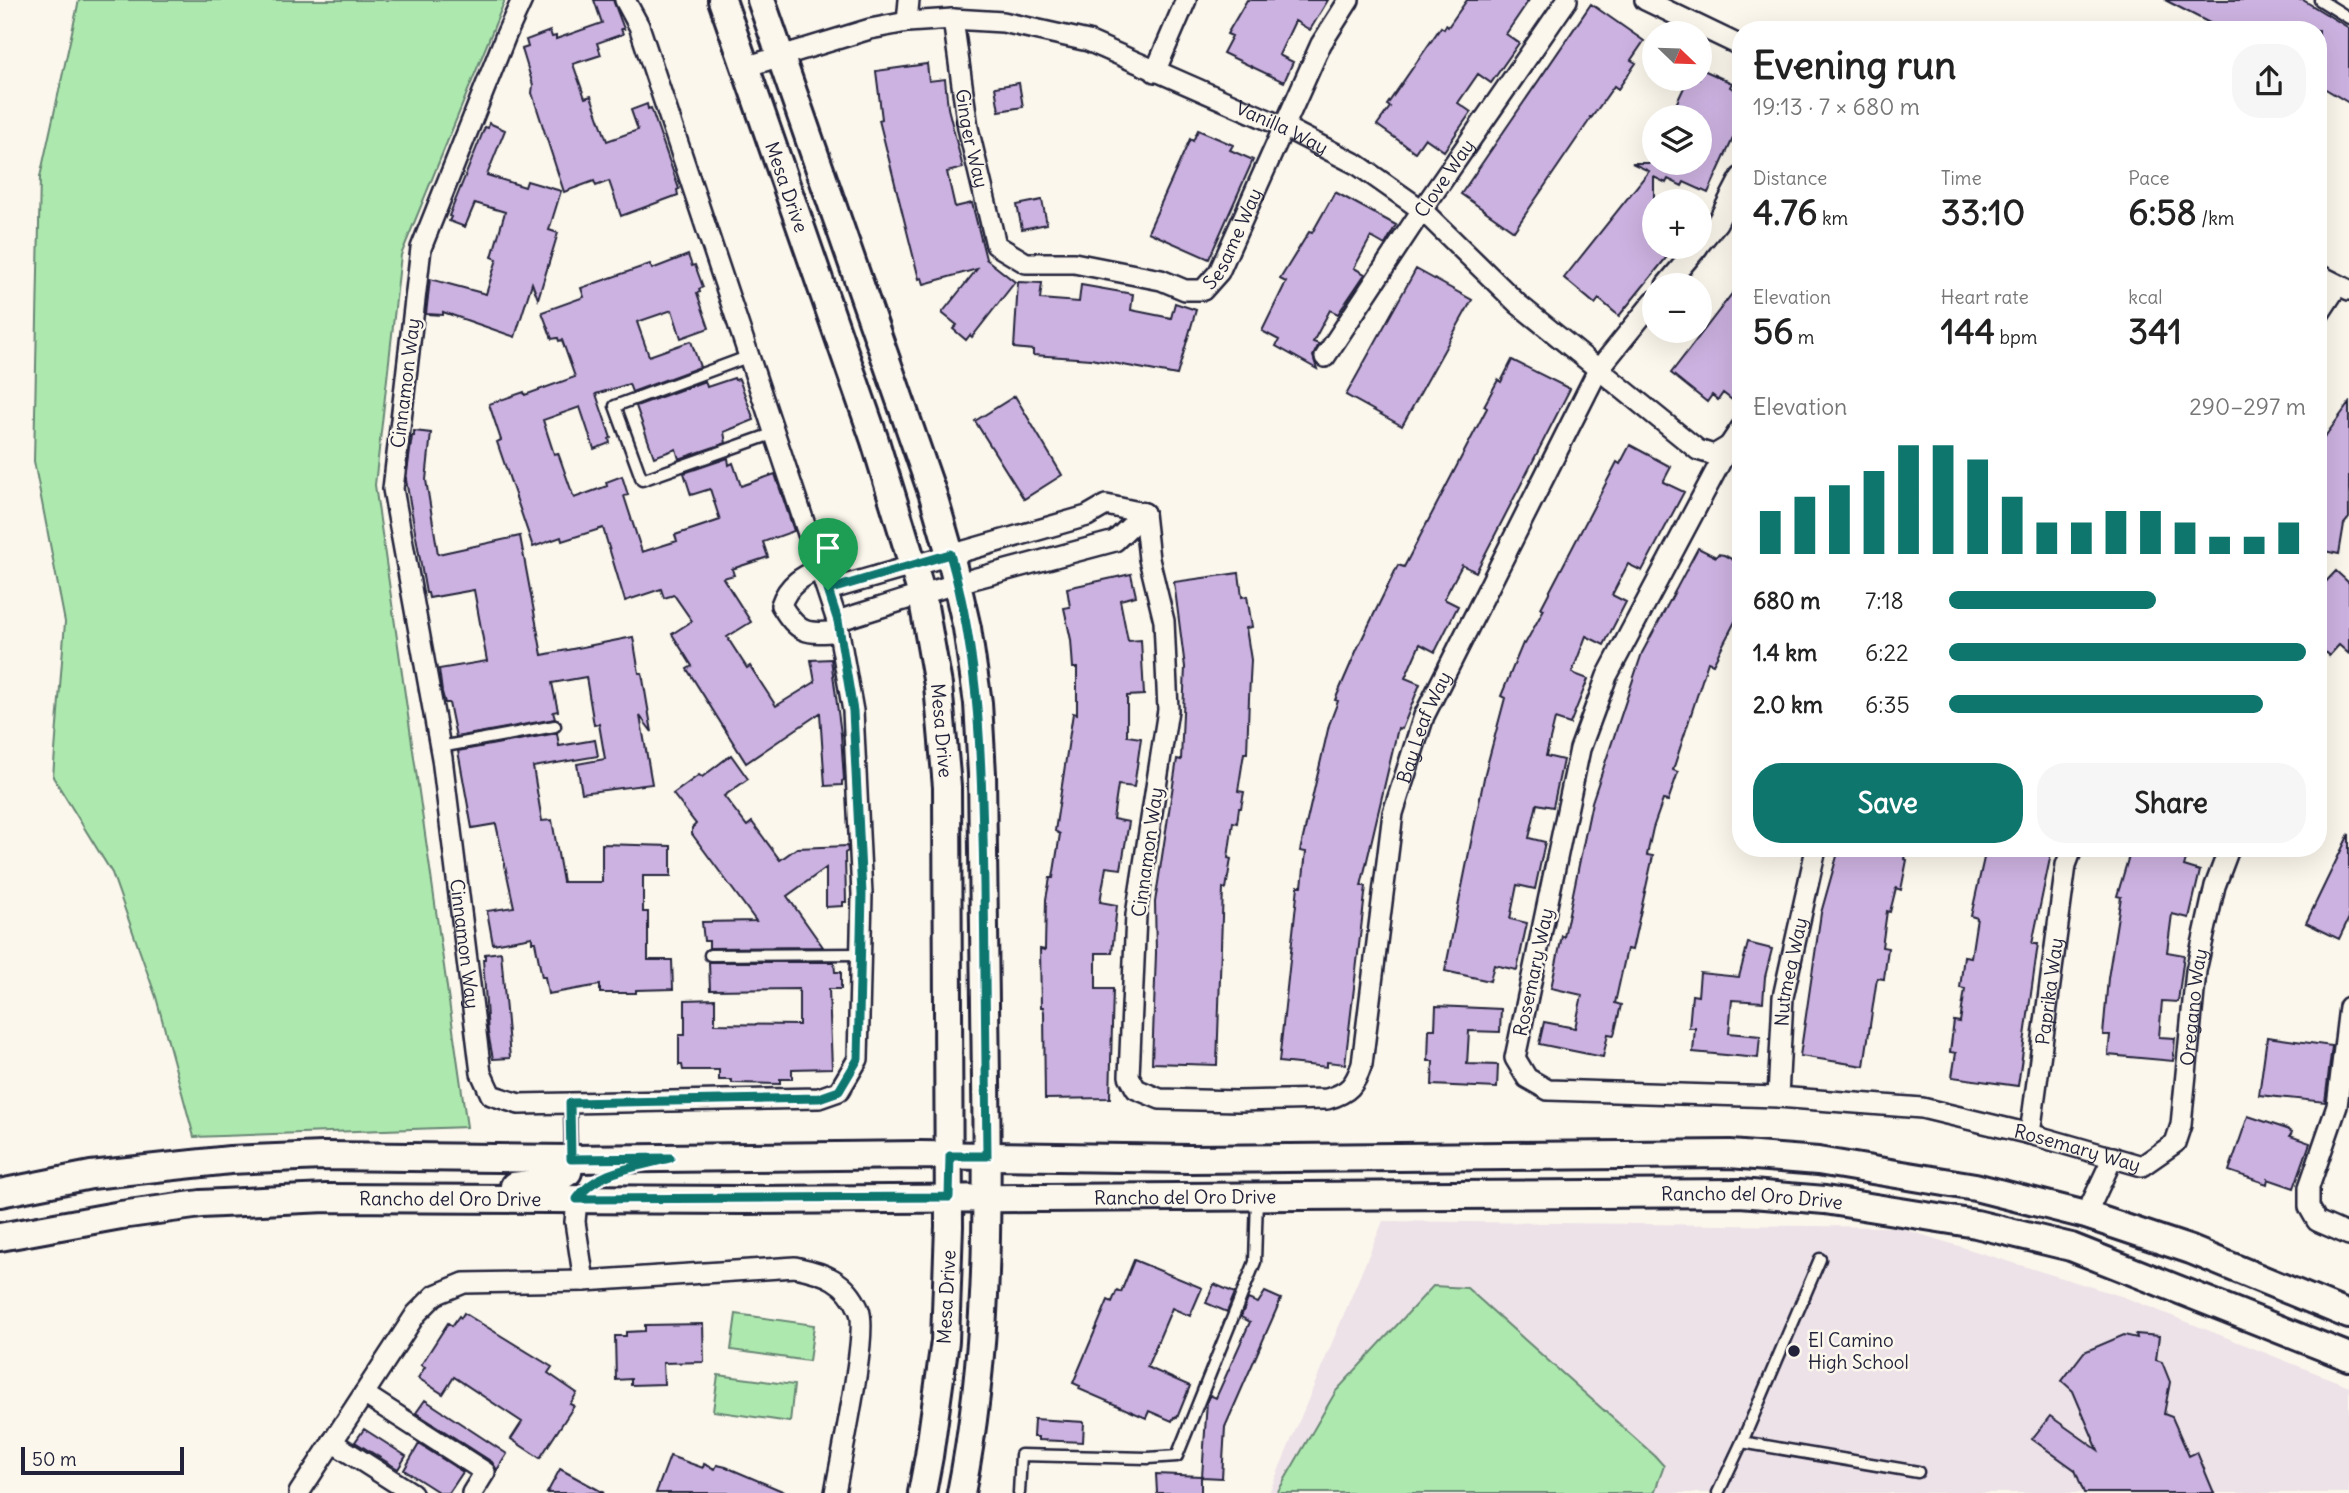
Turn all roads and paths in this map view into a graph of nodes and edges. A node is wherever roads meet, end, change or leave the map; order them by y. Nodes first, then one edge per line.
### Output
1 (523, 0) edge
2 (625, 0) edge
3 (722, 0) edge
4 (761, 0) edge
5 (909, 0) edge
6 (1186, 0) edge
7 (1349, 0) edge
8 (1567, 0) edge
9 (1645, 0) edge
10 (2320, 0) edge
11 (2349, 18) edge
12 (953, 19) junction
13 (907, 22) junction
14 (1732, 42) edge
15 (779, 55) junction
16 (745, 67) junction
17 (1155, 72) junction
18 (1284, 127) junction
19 (1732, 194) edge
20 (1422, 210) junction
21 (1712, 229) edge
22 (1004, 251) joint
23 (1688, 259) edge
24 (1677, 273) edge
25 (2327, 279) edge
26 (2343, 288) edge
27 (2327, 305) edge
28 (1642, 316) edge
29 (750, 356) junction
30 (1325, 357) dead end
31 (1598, 370) junction
32 (776, 432) junction
33 (1732, 442) edge
34 (1729, 446) junction
35 (1144, 513) junction
36 (950, 554) junction
37 (913, 564) junction
38 (821, 568) junction
39 (958, 583) junction
40 (828, 590) junction
41 (922, 595) junction
42 (838, 626) junction
43 (555, 726) dead end
44 (440, 747) junction
45 (1814, 857) edge
46 (2069, 857) edge
47 (2226, 857) edge
48 (861, 954) junction
49 (710, 955) dead end
50 (2349, 1007) edge
51 (1778, 1097) junction
52 (1238, 1101) joint
53 (570, 1103) junction
54 (2030, 1134) junction
55 (950, 1156) junction
56 (987, 1156) junction
57 (2113, 1157) junction
58 (670, 1158) junction
59 (2157, 1158) joint
60 (571, 1159) junction
61 (0, 1193) edge
62 (949, 1197) junction
63 (987, 1197) junction
64 (1257, 1198) junction
65 (426, 1199) junction
66 (577, 1199) junction
67 (2085, 1215) junction
68 (2349, 1235) edge
69 (0, 1237) edge
70 (1820, 1259) dead end
71 (584, 1281) junction
72 (2349, 1315) edge
73 (2349, 1357) edge
74 (364, 1394) junction
75 (332, 1442) junction
76 (1742, 1443) junction
77 (1918, 1472) dead end
78 (299, 1493) edge
79 (412, 1493) edge
80 (472, 1493) edge
81 (835, 1493) edge
82 (922, 1493) edge
83 (961, 1493) edge
84 (1019, 1493) edge
85 (1718, 1493) edge

1 - 44 street, Cinnamon Way
2 - 29 street, Cinnamon Way
3 - 16 main road, Mesa Drive
4 - 15 main road, Mesa Drive
5 - 13 street
6 - 17 street
7 - 18 street, Sesame Way
8 - 20 street, Clove Way
9 - 14 street
10 - 11 lane
12 - 13 street, Vanilla Way
12 - 17 street, Vanilla Way
12 - 22 street, Ginger Way
13 - 15 street, Vanilla Way
15 - 16 street, Vanilla Way
15 - 36 main road, Mesa Drive
16 - 37 main road, Mesa Drive
17 - 18 street, Vanilla Way
18 - 20 street, Vanilla Way
18 - 22 street, Sesame Way
19 - 21 street
20 - 30 street, Clove Way
20 - 31 street, Vanilla Way
23 - 24 street
25 - 26 street
26 - 27 street
28 - 31 street, Bay Leaf Way
29 - 32 street, Cinnamon Way
29 - 32 lane
31 - 34 street, Vanilla Way
31 - 52 street, Bay Leaf Way
32 - 38 street, Cinnamon Way
33 - 34 street, Rosemary Way
34 - 51 street, Rosemary Way
35 - 36 street
35 - 39 street
35 - 52 street, Cinnamon Way
36 - 37 street
36 - 39 main road, Mesa Drive
37 - 40 street
37 - 41 main road, Mesa Drive
38 - 40 street, Cinnamon Way
38 - 42 street
39 - 41 street
39 - 56 main road, Mesa Drive
40 - 42 street, Cinnamon Way
41 - 42 street
41 - 55 main road, Mesa Drive
42 - 48 street, Cinnamon Way
43 - 44 lane
44 - 53 street, Cinnamon Way
45 - 51 street, Nutmeg Way
46 - 54 street, Paprika Way
47 - 59 street, Oregano Way
48 - 49 lane
48 - 53 street, Cinnamon Way
50 - 68 street
51 - 54 street, Rosemary Way
53 - 60 lane
54 - 57 street, Rosemary Way
55 - 56 main road, Rancho del Oro Drive
55 - 58 main road, Rancho del Oro Drive
55 - 62 main road, Mesa Drive
56 - 63 main road, Mesa Drive
56 - 67 main road, Rancho del Oro Drive
57 - 59 street, Rosemary Way
57 - 67 street
58 - 60 main road, Rancho del Oro Drive
58 - 66 main road
60 - 61 main road, Rancho del Oro Drive
60 - 65 main road
62 - 63 main road, Rancho del Oro Drive
62 - 66 main road, Rancho del Oro Drive
62 - 82 main road, Mesa Drive
63 - 64 main road, Rancho del Oro Drive
63 - 83 main road, Mesa Drive
64 - 73 main road, Rancho del Oro Drive
64 - 84 lane
65 - 66 main road, Rancho del Oro Drive
65 - 69 main road, Rancho del Oro Drive
66 - 71 street
67 - 72 main road, Rancho del Oro Drive
70 - 76 lane
71 - 74 street
71 - 81 street
74 - 75 street
74 - 80 street
75 - 78 street
75 - 79 street
76 - 77 lane
76 - 85 lane

